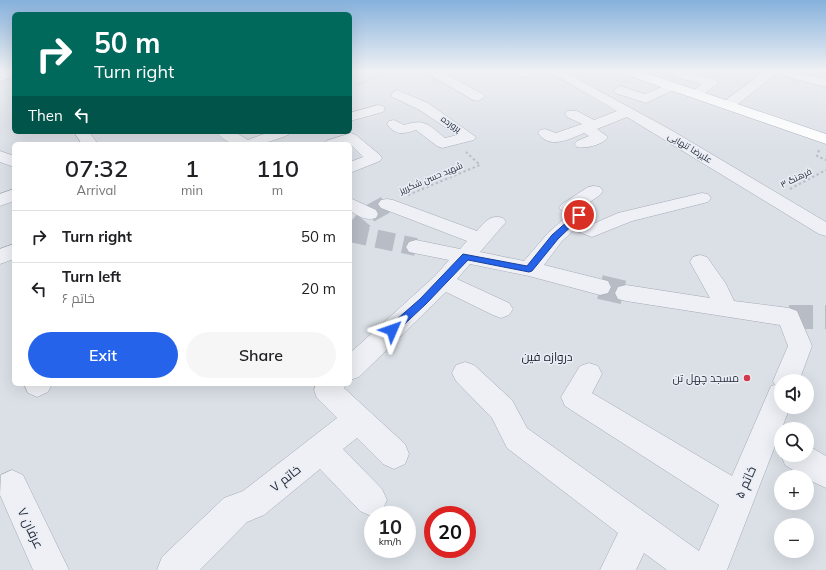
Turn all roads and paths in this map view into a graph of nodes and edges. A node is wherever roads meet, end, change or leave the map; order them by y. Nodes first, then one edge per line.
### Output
1 (406, 97) edge
2 (602, 97) edge
3 (639, 97) edge
4 (651, 97) edge
5 (703, 97) edge
6 (739, 97) edge
7 (728, 105) junction
8 (378, 109) dead end
9 (628, 112) junction
10 (572, 114) dead end
11 (352, 116) edge
12 (394, 124) dead end
13 (588, 126) junction
14 (545, 132) dead end
15 (227, 134) edge
16 (276, 134) edge
17 (826, 139) edge
18 (241, 142) edge
19 (255, 142) edge
20 (338, 142) edge
21 (582, 144) dead end
22 (0, 156) edge
23 (12, 161) edge
24 (480, 165) dead end
25 (352, 167) edge
26 (826, 170) edge
27 (594, 191) dead end
28 (12, 195) edge
29 (702, 198) dead end
30 (771, 198) junction
31 (0, 201) edge
32 (352, 204) edge
33 (387, 204) joint
34 (369, 214) dead end
35 (572, 221) junction
36 (496, 222) dead end
37 (826, 230) edge
38 (416, 247) tunnel mouth
39 (473, 248) junction
40 (12, 252) edge
41 (0, 257) edge
42 (700, 262) dead end
43 (529, 269) junction
44 (443, 281) junction
45 (600, 286) tunnel mouth
46 (626, 293) tunnel mouth
47 (501, 309) dead end
48 (725, 309) junction
49 (352, 366) edge
50 (465, 373) dead end
51 (589, 374) dead end
52 (789, 374) edge
53 (331, 386) edge
54 (778, 414) edge
55 (358, 419) junction
56 (773, 442) edge
57 (322, 450) junction
58 (394, 454) dead end
59 (808, 462) edge
60 (826, 473) edge
61 (12, 486) dead end
62 (738, 498) junction
63 (372, 500) dead end
64 (638, 528) junction
65 (51, 570) edge
66 (175, 570) edge
67 (618, 570) edge
68 (696, 570) edge
69 (708, 570) edge

1 - 12 street, پرورده
2 - 9 street, علیرضا تنهایی
3 - 4 street
5 - 7 main road
6 - 7 street
7 - 17 main road
8 - 11 street
9 - 13 street
9 - 30 street, علیرضا تنهایی
10 - 13 street
13 - 14 street
13 - 21 street
15 - 18 street
16 - 19 street
20 - 25 street
22 - 23 street
24 - 33 path, شهید حسن شکرریز
26 - 30 path, فرهنگ ۳
27 - 35 street
28 - 31 street
29 - 35 street
30 - 37 street, علیرضا تنهایی
32 - 34 street
33 - 39 street
35 - 43 street
36 - 39 street
38 - 39 street
39 - 43 street
39 - 44 street
40 - 41 street
42 - 48 street
43 - 45 street
44 - 47 street
44 - 49 street
46 - 48 street
48 - 52 street
50 - 64 street
51 - 62 street
53 - 55 street
54 - 56 street, خاتم ۵
55 - 57 street, خاتم ۷
55 - 58 street
56 - 62 street, خاتم ۵
57 - 63 street
57 - 66 street, خاتم ۷
59 - 60 street
61 - 65 street, عرفان ۷
62 - 69 street, خاتم ۵
64 - 67 street
64 - 68 street

